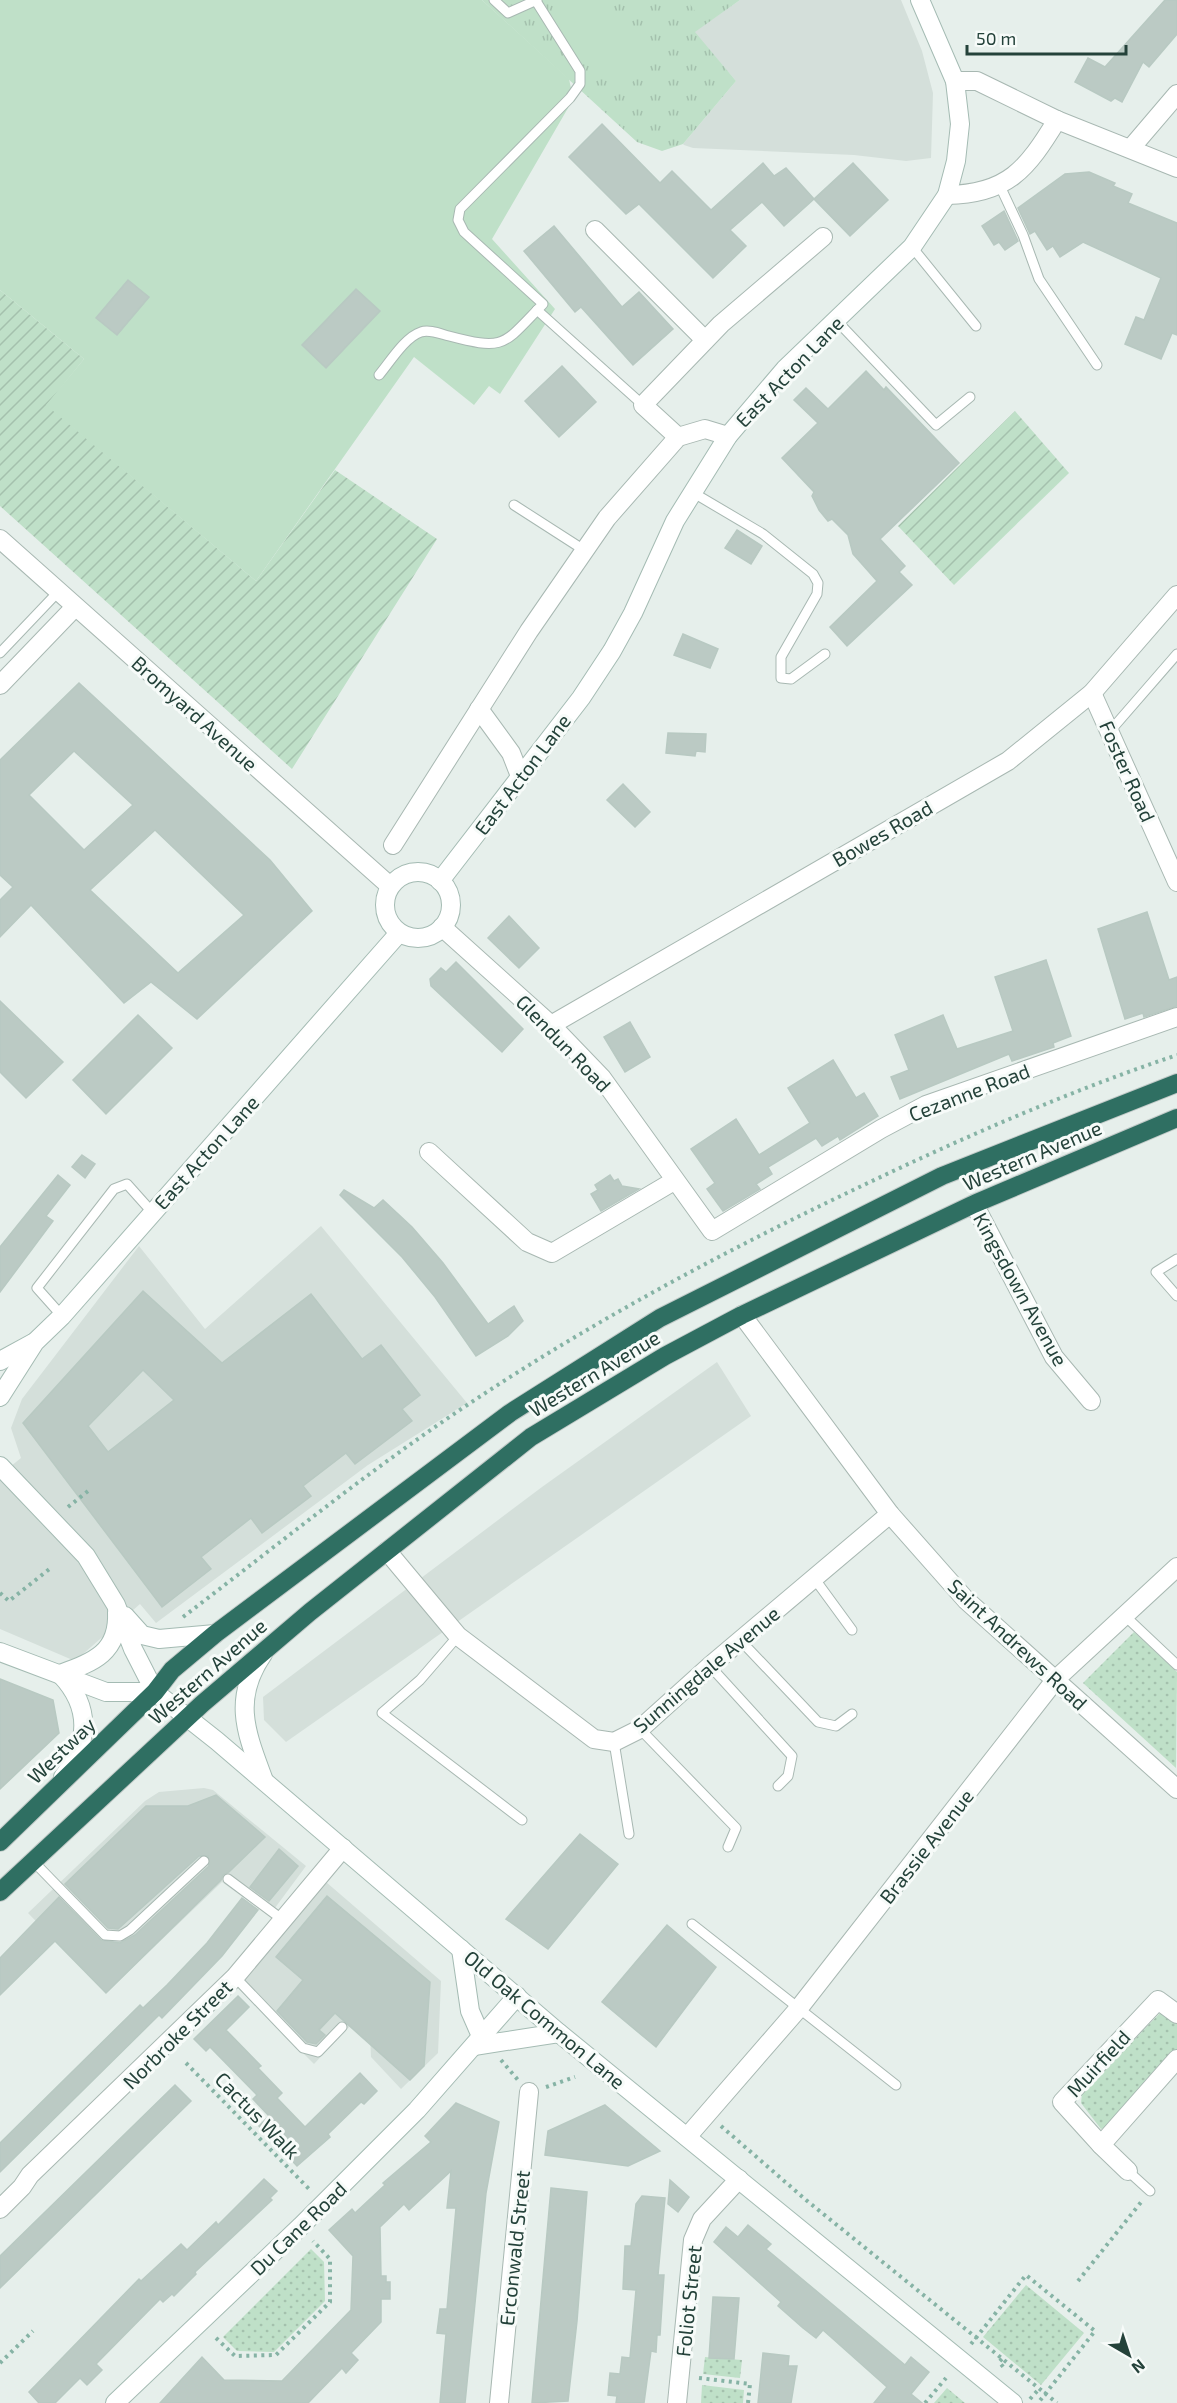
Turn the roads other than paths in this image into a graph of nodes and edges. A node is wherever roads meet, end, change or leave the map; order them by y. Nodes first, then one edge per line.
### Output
1 (494, 0) edge
2 (920, 0) edge
3 (536, 1) edge
4 (955, 81) junction
5 (1177, 94) edge
6 (1057, 120) junction
7 (1131, 148) junction
8 (1177, 168) edge
9 (1000, 186) junction
10 (947, 195) junction
11 (595, 230) dead end
12 (823, 237) dead end
13 (912, 247) junction
14 (537, 310) junction
15 (837, 320) junction
16 (976, 326) dead end
17 (705, 340) junction
18 (1097, 364) dead end
19 (379, 375) dead end
20 (970, 397) dead end
21 (643, 405) junction
22 (728, 436) junction
23 (678, 437) junction
24 (692, 492) junction
25 (514, 505) dead end
26 (3, 547) edge
27 (584, 550) junction
28 (58, 592) junction
29 (1177, 595) edge
30 (75, 607) junction
31 (0, 653) edge
32 (825, 654) dead end
33 (1177, 654) edge
34 (0, 685) edge
35 (1092, 693) junction
36 (479, 709) junction
37 (1111, 730) junction
38 (520, 776) junction
39 (393, 845) dead end
40 (440, 881) junction
41 (1177, 882) edge
42 (390, 886) junction
43 (442, 927) junction
44 (399, 933) junction
45 (1177, 1017) edge
46 (551, 1025) junction
47 (1177, 1083) edge
48 (1177, 1118) edge
49 (429, 1152) dead end
50 (674, 1181) junction
51 (974, 1204) junction
52 (152, 1212) junction
53 (712, 1231) joint
54 (1177, 1259) edge
55 (1177, 1296) edge
56 (742, 1314) junction
57 (62, 1316) junction
58 (35, 1342) junction
59 (0, 1361) edge
60 (0, 1397) edge
61 (1091, 1401) dead end
62 (0, 1466) edge
63 (890, 1514) junction
64 (387, 1551) junction
65 (1177, 1567) edge
66 (814, 1578) junction
67 (116, 1605) junction
68 (1123, 1615) junction
69 (852, 1630) dead end
70 (215, 1634) junction
71 (458, 1636) junction
72 (741, 1641) junction
73 (265, 1650) junction
74 (0, 1652) edge
75 (1177, 1665) edge
76 (710, 1666) junction
77 (60, 1674) junction
78 (1056, 1679) junction
79 (155, 1692) junction
80 (852, 1714) dead end
81 (186, 1717) junction
82 (640, 1729) junction
83 (614, 1742) junction
84 (265, 1782) junction
85 (1175, 1783) edge
86 (778, 1786) dead end
87 (54, 1789) junction
88 (522, 1820) dead end
89 (629, 1834) dead end
90 (0, 1842) edge
91 (728, 1847) dead end
92 (344, 1848) junction
93 (32, 1860) junction
94 (204, 1861) dead end
95 (228, 1879) dead end
96 (0, 1892) edge
97 (283, 1920) junction
98 (692, 1924) dead end
99 (461, 1949) junction
100 (235, 1977) junction
101 (516, 1996) junction
102 (799, 2008) junction
103 (1177, 2014) edge
104 (342, 2027) dead end
105 (560, 2033) junction
106 (477, 2041) junction
107 (1177, 2059) edge
108 (896, 2085) dead end
109 (529, 2092) road end
110 (687, 2137) junction
111 (1101, 2145) junction
112 (1128, 2171) joint
113 (740, 2179) junction
114 (1150, 2191) road end
115 (0, 2209) edge
116 (1022, 2401) edge
117 (115, 2403) edge
118 (499, 2403) edge
119 (677, 2403) edge

1 - 3 lane
2 - 4 street, East Acton Lane
3 - 14 lane
4 - 6 street
4 - 10 street, East Acton Lane
5 - 7 street
6 - 7 street
6 - 9 street
7 - 8 street
9 - 10 street
9 - 18 lane
10 - 13 street, East Acton Lane
11 - 17 street
12 - 17 street
13 - 15 street, East Acton Lane
13 - 16 lane
14 - 19 lane
14 - 21 lane
15 - 20 lane
15 - 22 street, East Acton Lane
17 - 21 street
21 - 23 street
22 - 23 street
22 - 24 street, East Acton Lane
23 - 27 street
24 - 32 lane
24 - 38 street, East Acton Lane
25 - 27 lane
26 - 28 street, Bromyard Avenue
27 - 36 street
28 - 30 street, Bromyard Avenue
28 - 31 lane
29 - 35 street, Bowes Road
30 - 34 street
30 - 42 street, Bromyard Avenue
33 - 37 lane
35 - 37 street, Foster Road
35 - 46 street, Bowes Road
36 - 38 street
36 - 39 street
37 - 41 street, Foster Road
38 - 40 street, East Acton Lane
40 - 42 street
40 - 43 street
42 - 44 street
43 - 44 street
43 - 46 street, Glendun Road
44 - 52 street, East Acton Lane
45 - 53 street, Cezanne Road
46 - 50 street, Glendun Road
47 - 70 highway, Western Avenue
48 - 51 highway, Western Avenue
49 - 50 street
50 - 53 street, Glendun Road
51 - 56 highway, Western Avenue
51 - 61 street, Kingsdown Avenue
52 - 57 street, East Acton Lane
52 - 57 lane
54 - 55 lane
56 - 63 street, Saint Andrews Road
56 - 64 highway, Western Avenue
57 - 58 street, East Acton Lane
58 - 59 street, East Acton Lane
58 - 60 street, East Acton Lane
62 - 67 street, Old Oak Common Lane
63 - 66 street, Sunningdale Avenue
63 - 78 street, Saint Andrews Road
64 - 71 street, Sunningdale Avenue
64 - 73 highway, Western Avenue
65 - 68 street, Brassie Avenue
66 - 69 lane
66 - 72 street, Sunningdale Avenue
67 - 70 street, Old Oak Common Lane
67 - 77 street
67 - 79 street, Old Oak Common Lane
68 - 75 lane
68 - 78 street, Brassie Avenue
70 - 79 highway, Western Avenue
71 - 83 street, Sunningdale Avenue
71 - 88 lane
72 - 76 street, Sunningdale Avenue
72 - 80 lane
73 - 81 highway, Western Avenue
73 - 84 street
74 - 77 street
76 - 82 street, Sunningdale Avenue
76 - 86 lane
77 - 79 street
77 - 87 street
78 - 85 street, Saint Andrews Road
78 - 102 street, Brassie Avenue
79 - 81 street, Old Oak Common Lane
79 - 87 highway, Westway
81 - 84 street, Old Oak Common Lane
81 - 93 highway, Western Avenue
82 - 83 street, Sunningdale Avenue
82 - 91 lane
83 - 89 lane
84 - 92 street, Old Oak Common Lane
87 - 90 highway, Westway
92 - 97 street, Norbroke Street
92 - 99 street, Old Oak Common Lane
93 - 94 lane
93 - 96 highway
95 - 97 lane
97 - 100 street, Norbroke Street
98 - 102 lane
99 - 101 street, Old Oak Common Lane
99 - 106 street
100 - 104 lane
100 - 115 street, Norbroke Street
101 - 105 street, Old Oak Common Lane
101 - 106 street, Du Cane Road
102 - 108 lane
102 - 110 street, Brassie Avenue
103 - 111 street, Muirfield
105 - 106 street
105 - 110 street, Old Oak Common Lane
106 - 117 street, Du Cane Road
107 - 111 street
109 - 118 street, Erconwald Street
110 - 113 street, Old Oak Common Lane
111 - 112 street, Muirfield
112 - 114 lane
113 - 116 street, Old Oak Common Lane
113 - 119 street, Foliot Street

